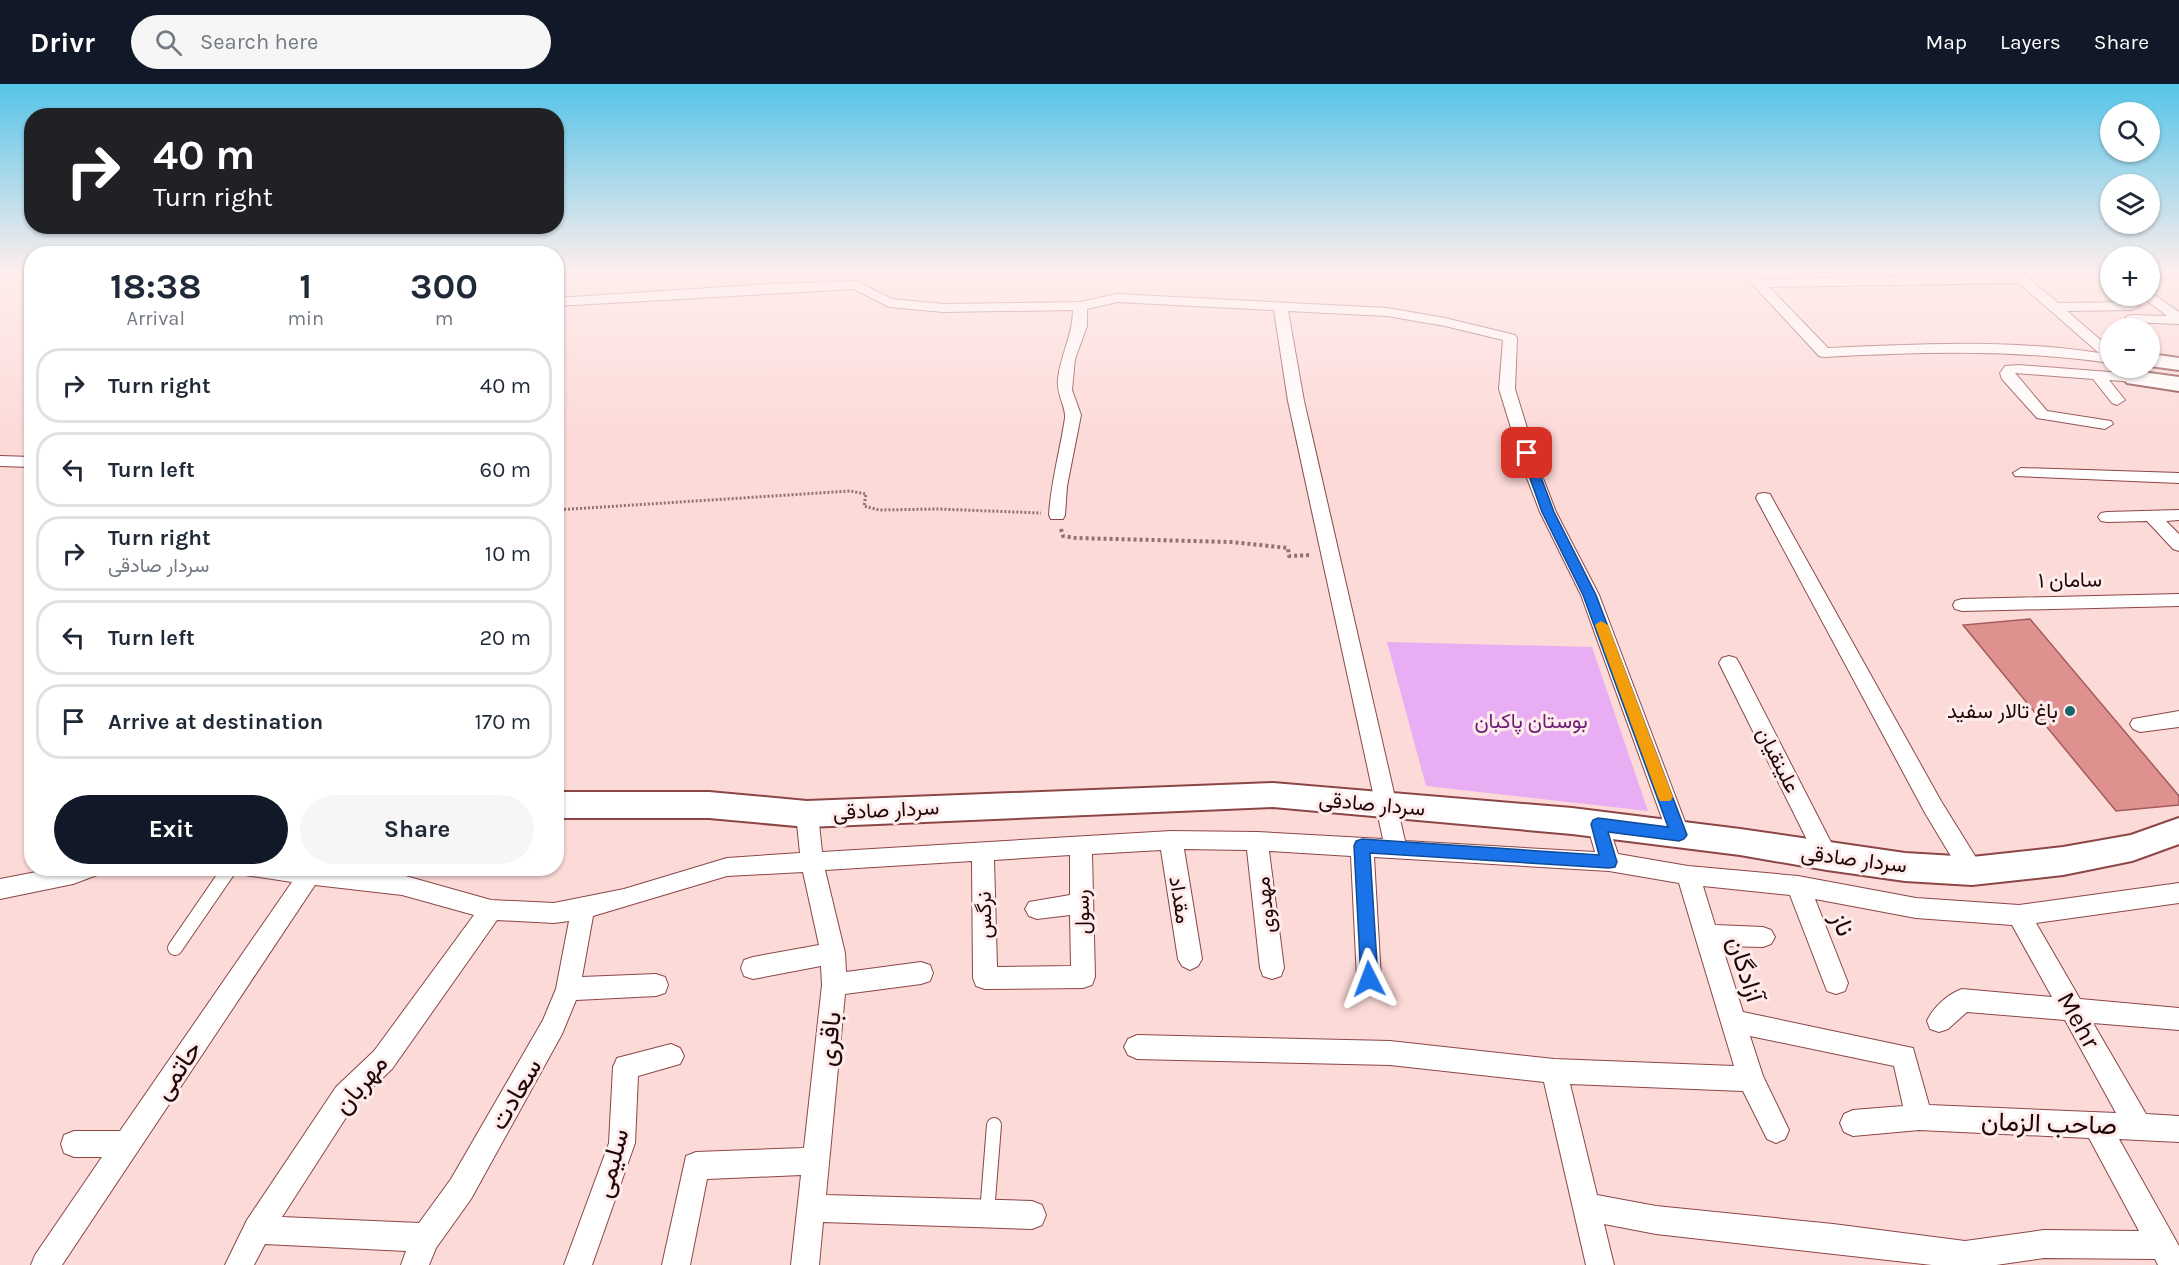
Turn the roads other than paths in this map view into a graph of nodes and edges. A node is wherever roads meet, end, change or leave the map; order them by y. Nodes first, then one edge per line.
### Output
1 (1079, 328) edge
2 (1284, 328) edge
3 (1470, 328) edge
4 (1800, 328) edge
5 (2078, 328) edge
6 (2100, 348) edge
7 (2100, 356) edge
8 (2160, 361) edge
9 (2179, 364) edge
10 (2097, 375) junction
11 (2100, 375) edge
12 (2152, 378) edge
13 (2179, 384) edge
14 (2117, 400) dead end
15 (2105, 424) dead end
16 (0, 461) edge
17 (24, 462) edge
18 (2021, 473) dead end
19 (2179, 478) edge
20 (1764, 498) dead end
21 (1057, 515) road end
22 (2179, 515) edge
23 (2152, 516) junction
24 (2107, 517) dead end
25 (2179, 545) edge
26 (2179, 600) edge
27 (1962, 605) dead end
28 (1730, 663) dead end
29 (2179, 719) edge
30 (2140, 724) dead end
31 (564, 805) edge
32 (1386, 805) junction
33 (807, 814) junction
34 (1598, 824) junction
35 (2179, 831) edge
36 (1679, 835) junction
37 (1171, 840) junction
38 (1257, 841) junction
39 (1081, 846) junction
40 (1362, 846) junction
41 (1396, 848) junction
42 (983, 853) junction
43 (1827, 857) junction
44 (812, 862) junction
45 (1609, 862) junction
46 (1972, 871) junction
47 (1688, 875) junction
48 (69, 876) edge
49 (224, 876) edge
50 (308, 876) edge
51 (318, 876) edge
52 (1798, 886) junction
53 (0, 889) edge
54 (2177, 897) edge
55 (1082, 904) junction
56 (583, 909) junction
57 (1037, 909) dead end
58 (491, 910) junction
59 (2019, 915) junction
60 (1705, 935) junction
61 (1763, 937) dead end
62 (175, 948) dead end
63 (833, 953) junction
64 (1190, 959) dead end
65 (753, 968) dead end
66 (1272, 968) dead end
67 (921, 973) dead end
68 (1083, 977) joint
69 (1369, 979) dead end
70 (1836, 983) dead end
71 (656, 985) dead end
72 (834, 985) junction
73 (568, 988) junction
74 (2073, 1010) junction
75 (2179, 1019) edge
76 (1732, 1021) junction
77 (1939, 1022) dead end
78 (1137, 1047) dead end
79 (671, 1056) dead end
80 (1554, 1071) junction
81 (1751, 1079) junction
82 (1919, 1117) junction
83 (1853, 1123) dead end
84 (994, 1125) dead end
85 (2096, 1125) junction
86 (2138, 1126) junction
87 (2179, 1129) edge
88 (1776, 1130) dead end
89 (74, 1144) dead end
90 (126, 1144) junction
91 (816, 1161) junction
92 (811, 1208) junction
93 (1587, 1208) junction
94 (987, 1214) junction
95 (1032, 1215) dead end
96 (257, 1230) junction
97 (426, 1238) junction
98 (2169, 1255) edge
99 (45, 1265) edge
100 (239, 1265) edge
101 (415, 1265) edge
102 (578, 1265) edge
103 (676, 1265) edge
104 (805, 1265) edge
105 (1600, 1265) edge

1 - 21 street
2 - 32 street
3 - 36 street
4 - 7 street
5 - 6 street
8 - 9 street
10 - 11 street
10 - 14 street
10 - 15 street
12 - 13 street
16 - 17 street
18 - 19 street
20 - 46 street
22 - 23 street
23 - 24 street
23 - 25 street
26 - 27 street, سامان ۱
28 - 43 street, علینقیان
29 - 30 street
31 - 33 street, سردار صادقی
32 - 33 street, سردار صادقی
32 - 34 street, سردار صادقی
32 - 41 street
33 - 44 street, باقری
34 - 36 street, سردار صادقی
34 - 45 street
35 - 46 street, سردار صادقی
36 - 43 street, سردار صادقی
37 - 38 street
37 - 39 street
37 - 64 street, مقداد
38 - 40 street
38 - 66 street, مهدوی
39 - 42 street
39 - 55 street, رسول
40 - 41 street
40 - 69 street
41 - 45 street
42 - 44 street
42 - 68 street, نرگس
43 - 46 street, سردار صادقی
44 - 56 street
44 - 63 street, باقری
45 - 47 street
47 - 52 street
47 - 60 street, آزادگان
48 - 53 street
49 - 62 lane
50 - 90 street, حاتمی
51 - 58 street
52 - 59 street
52 - 70 street, ناز
54 - 59 street
55 - 57 street
55 - 68 street, رسول
56 - 58 street
56 - 73 street, سعادت
58 - 96 street, مهربان
59 - 74 street, Mehr
60 - 61 street
60 - 76 street, آزادگان
63 - 65 street
63 - 72 street, باقری
67 - 72 street
71 - 73 street
72 - 91 street, باقری
73 - 97 street, سعادت
74 - 75 street
74 - 77 street
74 - 86 street, Mehr
76 - 81 street, آزادگان
76 - 82 street
78 - 80 street
79 - 102 street, سلیمی
80 - 81 street
80 - 93 street
81 - 88 street, آزادگان
82 - 83 street, صاحب الزمان
82 - 85 street, صاحب الزمان
84 - 94 lane
85 - 86 street, صاحب الزمان
85 - 98 street
86 - 87 street, صاحب الزمان
89 - 90 street
90 - 99 street, حاتمی
91 - 92 street, باقری
91 - 103 street
92 - 94 street
92 - 104 street, باقری
93 - 98 street
93 - 105 street
94 - 95 street
96 - 97 street
96 - 100 street, مهربان
97 - 101 street, سعادت

